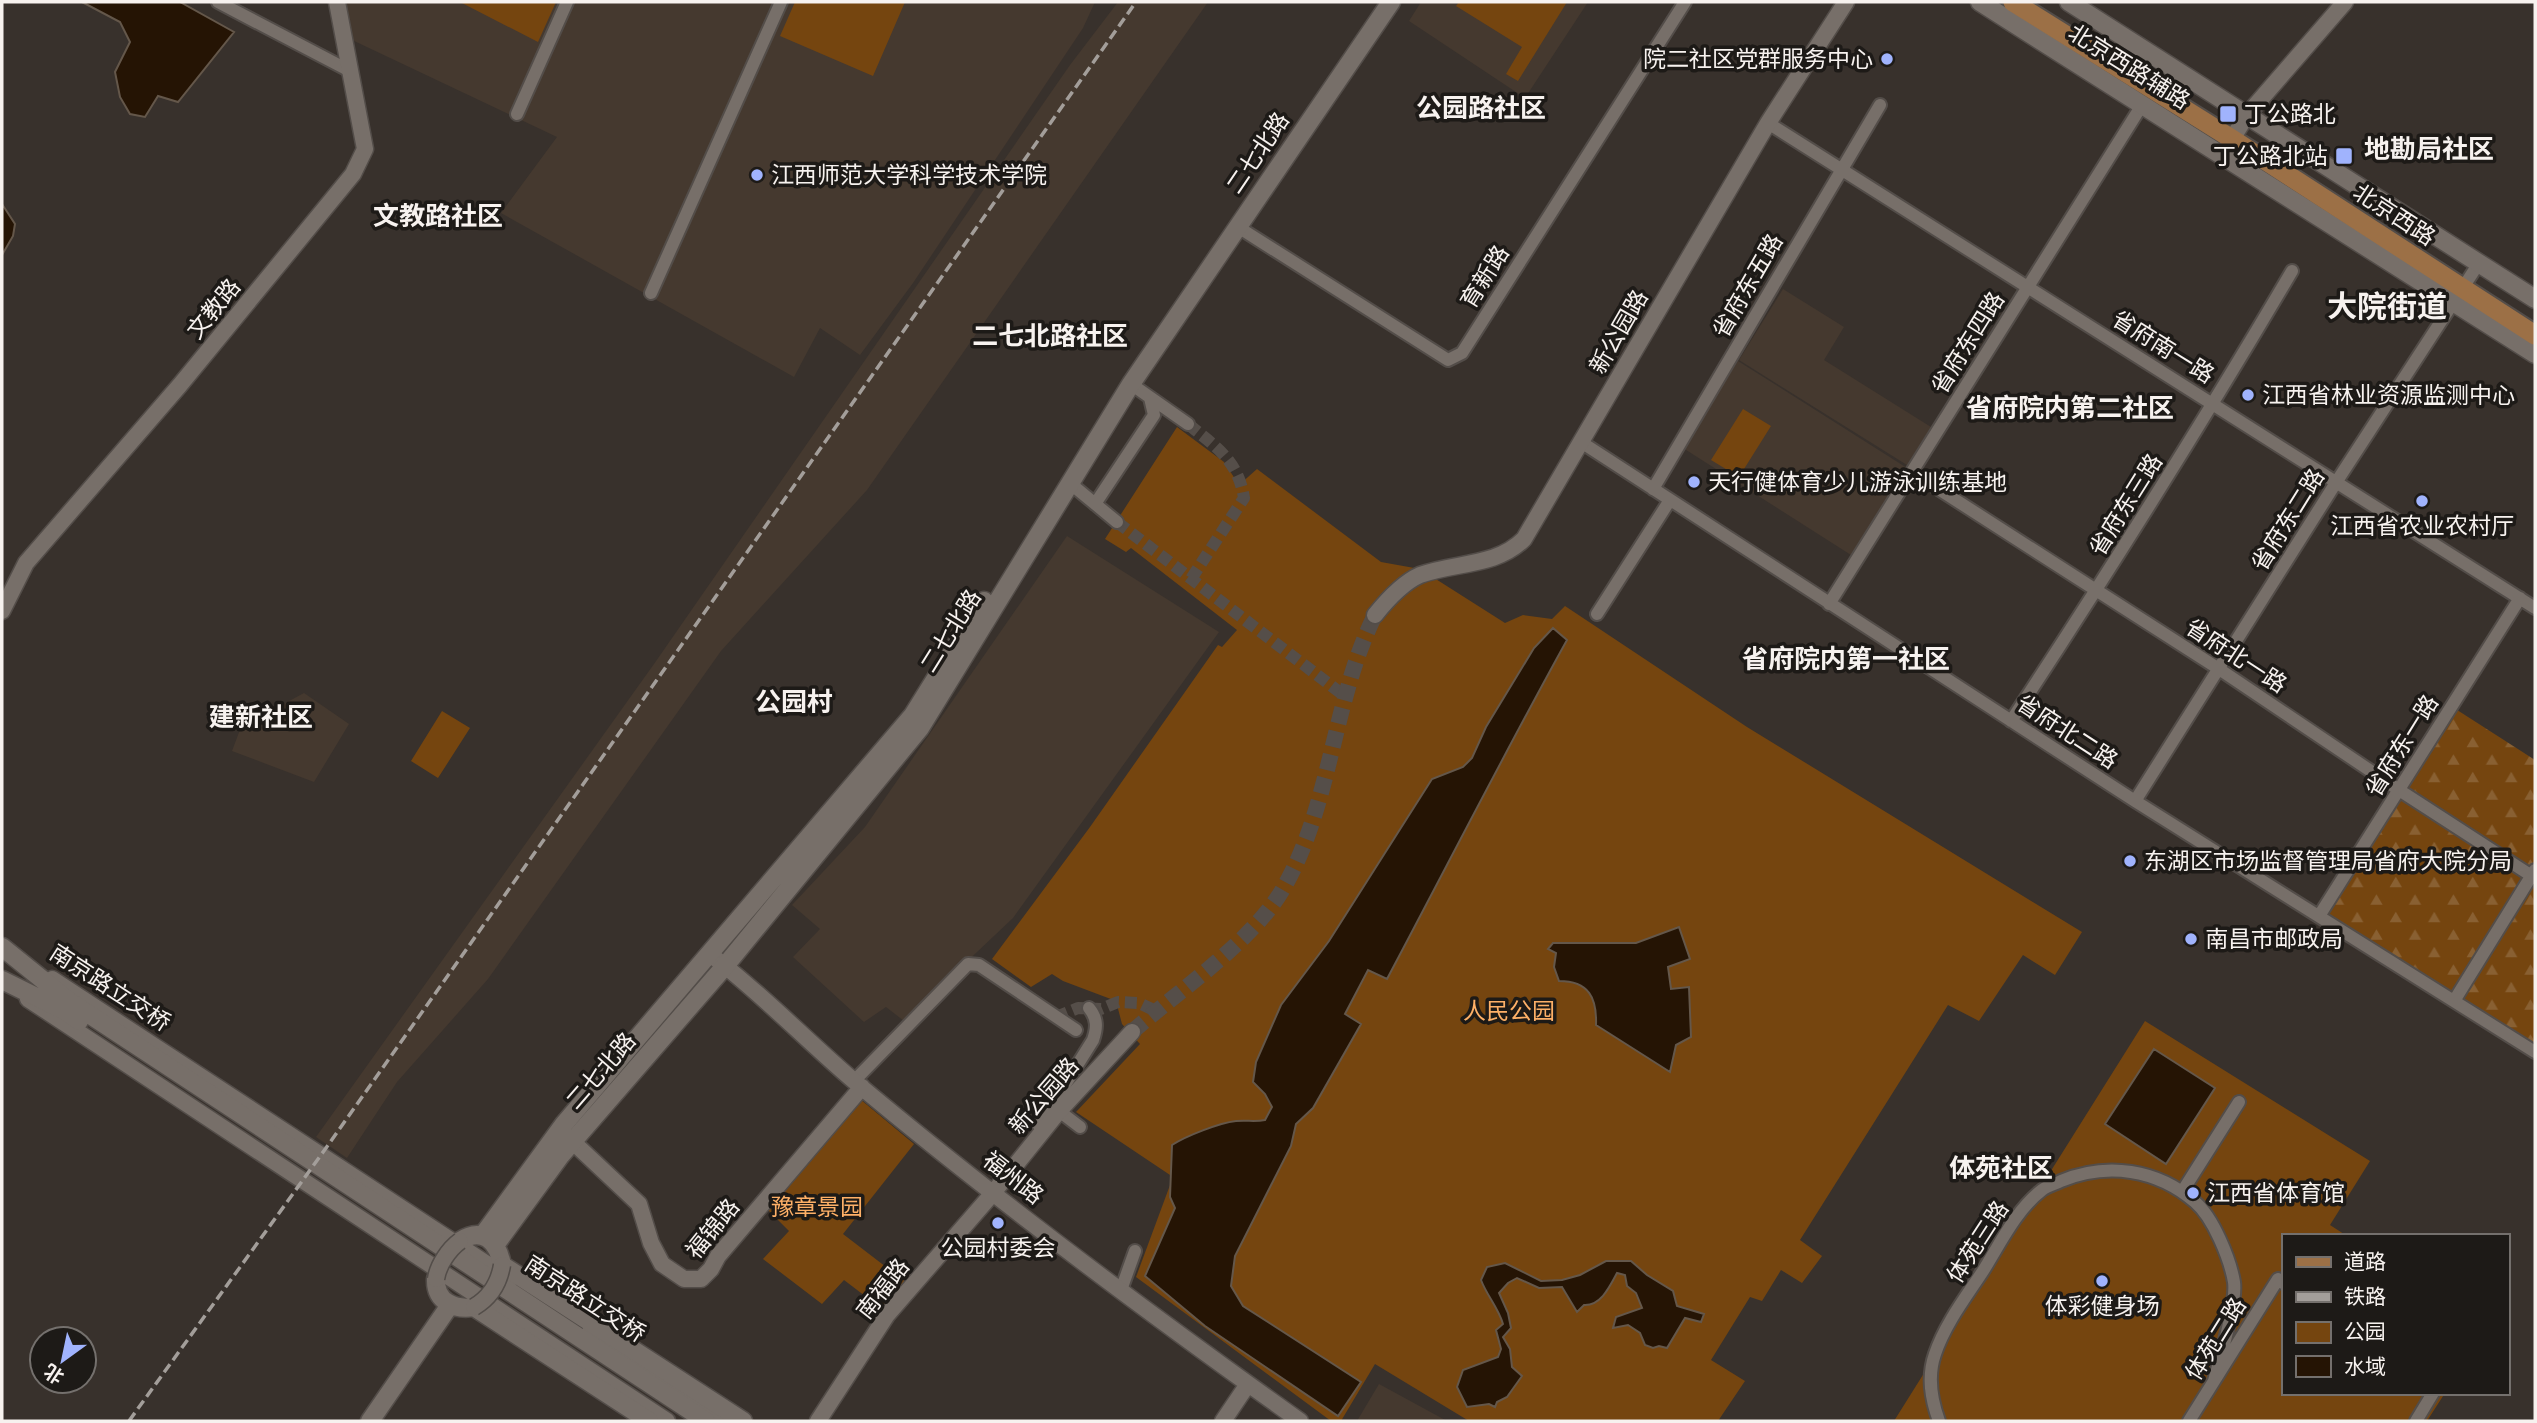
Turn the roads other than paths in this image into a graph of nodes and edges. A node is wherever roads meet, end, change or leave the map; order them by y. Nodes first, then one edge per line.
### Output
1 (218, 2) edge
2 (337, 2) edge
3 (567, 2) edge
4 (781, 2) edge
5 (1378, 2) edge
6 (1391, 2) edge
7 (1685, 2) edge
8 (1846, 2) edge
9 (1980, 2) edge
10 (2013, 2) edge
11 (2034, 2) edge
12 (2069, 2) edge
13 (2346, 2) edge
14 (350, 71) junction
15 (1880, 105) dead end
16 (2142, 105) junction
17 (517, 114) dead end
18 (1768, 123) junction
19 (2235, 135) junction
20 (1841, 168) junction
21 (1238, 227) junction
22 (2292, 271) dead end
23 (2466, 283) junction
24 (2028, 286) junction
25 (651, 293) dead end
26 (2535, 299) edge
27 (2535, 320) edge
28 (2535, 335) edge
29 (2535, 354) edge
30 (1131, 384) junction
31 (1150, 398) junction
32 (2214, 404) junction
33 (1188, 424) tunnel mouth
34 (1581, 442) junction
35 (1912, 472) junction
36 (2337, 481) junction
37 (1071, 484) junction
38 (1653, 489) junction
39 (1670, 500) junction
40 (1095, 504) junction
41 (1117, 522) tunnel mouth
42 (2097, 591) junction
43 (2520, 598) junction
44 (1829, 604) junction
45 (2535, 608) edge
46 (2, 611) edge
47 (1597, 614) dead end
48 (1375, 615) tunnel mouth
49 (2219, 669) junction
50 (2011, 721) junction
51 (2399, 790) junction
52 (2135, 801) junction
53 (2534, 874) edge
54 (2319, 916) junction
55 (2, 947) edge
56 (20, 959) junction
57 (718, 960) junction
58 (4, 982) edge
59 (2454, 1001) junction
60 (1089, 1008) dead end
61 (1076, 1030) dead end
62 (1132, 1032) tunnel mouth
63 (2535, 1052) edge
64 (858, 1084) junction
65 (2239, 1102) dead end
66 (1059, 1111) junction
67 (1080, 1127) dead end
68 (572, 1142) junction
69 (1014, 1165) junction
70 (2182, 1192) junction
71 (993, 1193) junction
72 (489, 1240) junction
73 (460, 1241) joint
74 (1135, 1251) dead end
75 (502, 1265) junction
76 (436, 1279) joint
77 (2281, 1281) edge
78 (1121, 1290) junction
79 (450, 1305) junction
80 (474, 1307) junction
81 (2214, 1381) junction
82 (1248, 1384) junction
83 (2432, 1395) edge
84 (370, 1421) edge
85 (649, 1421) edge
86 (667, 1421) edge
87 (688, 1421) edge
88 (706, 1421) edge
89 (725, 1421) edge
90 (743, 1421) edge
91 (818, 1421) edge
92 (1223, 1421) edge
93 (1300, 1421) edge
94 (1939, 1421) edge
95 (2189, 1421) edge
96 (2416, 1421) edge

1 - 14 street
2 - 14 street, 文教路
3 - 17 street
4 - 25 street
5 - 57 main road, 二七北路
6 - 21 main road, 二七北路
7 - 21 street, 育新路
8 - 18 street, 新公园路
9 - 16 main road, 北京西路辅路
10 - 19 main road, 北京西路
11 - 19 main road, 北京西路
12 - 19 main road, 北京西路辅路
13 - 19 street
14 - 46 street, 文教路
15 - 20 street, 省府东五路
16 - 19 main road, 北京西路辅路
16 - 24 street, 省府东四路
18 - 20 street, 省府南一路
18 - 34 street, 新公园路
19 - 23 main road, 北京西路
19 - 23 main road, 北京西路辅路
20 - 24 street, 省府南一路
20 - 38 street, 省府东五路
21 - 30 main road, 二七北路
22 - 32 street, 省府东三路
23 - 26 main road, 北京西路辅路
23 - 27 main road, 北京西路
23 - 28 main road, 北京西路
23 - 29 main road, 北京西路辅路
23 - 36 street, 省府东二路
24 - 32 street, 省府南一路
24 - 35 street, 省府东四路
30 - 31 street
30 - 37 main road, 二七北路
31 - 33 street
31 - 40 street
32 - 36 street, 省府南一路
32 - 42 street, 省府东三路
34 - 38 street, 省府北二路
34 - 48 street, 新公园路
35 - 42 street, 省府北一路
35 - 44 street, 省府东四路
36 - 43 street, 省府南一路
36 - 49 street, 省府东二路
37 - 40 street
37 - 57 main road, 二七北路
38 - 39 street, 省府北二路
39 - 44 street, 省府北二路
39 - 47 street
40 - 41 street
42 - 49 street, 省府北一路
42 - 50 street, 省府东三路
43 - 45 street, 省府南一路
43 - 51 street, 省府东一路
44 - 50 street, 省府北二路
49 - 51 street, 省府北一路
49 - 52 street, 省府东二路
50 - 52 street, 省府北二路
51 - 53 street, 省府北一路
51 - 54 street, 省府东一路
52 - 54 street, 省府北二路
53 - 59 street
54 - 59 street, 省府北二路
55 - 56 main road
56 - 88 main road, 南京路立交桥
56 - 89 street, 南京路立交桥
57 - 64 street, 福州路
57 - 68 main road, 二七北路
57 - 72 main road, 二七北路
58 - 86 street, 南京路立交桥
58 - 87 main road, 南京路立交桥
59 - 63 street, 省府北二路
60 - 69 street
61 - 64 street, 福锦路
62 - 66 street, 新公园路
64 - 68 street, 福锦路
64 - 71 street, 福州路
65 - 70 street
66 - 67 street
66 - 69 street, 新公园路
68 - 72 main road, 二七北路
69 - 71 street, 新公园路
70 - 81 street
70 - 94 street, 体苑三路
71 - 78 street, 福州路
71 - 91 street, 南福路
72 - 73 main road
72 - 75 main road
73 - 76 street, bridge
74 - 78 street
75 - 80 street, bridge
75 - 90 main road
76 - 79 main road
77 - 81 street, 体苑二路
78 - 82 street, 福州路
79 - 80 main road
79 - 84 main road
80 - 85 main road
81 - 95 street, 体苑二路
82 - 92 street
82 - 93 street, 福州路
83 - 96 street

